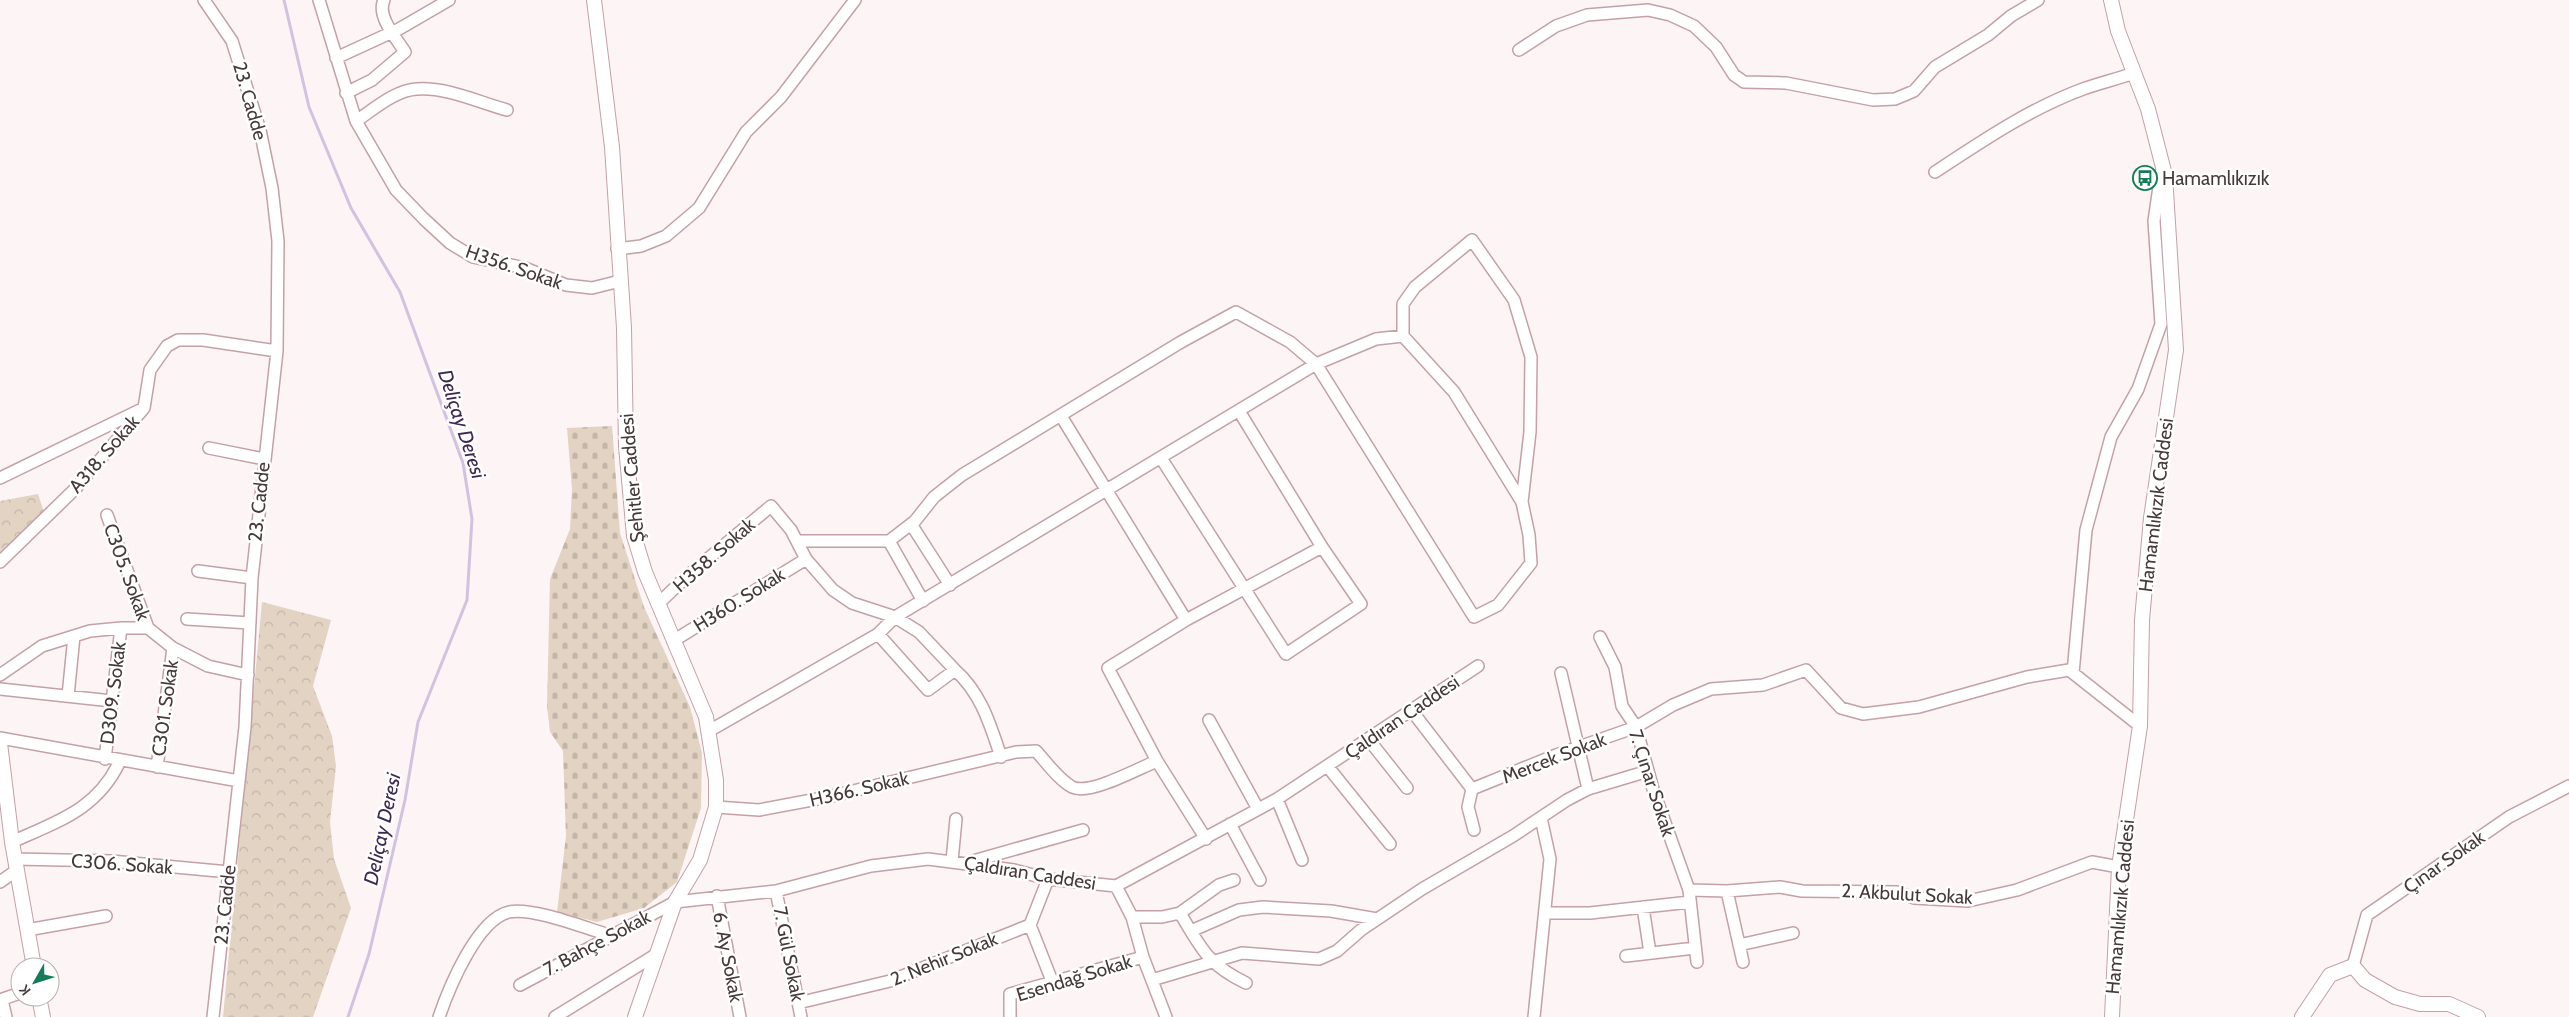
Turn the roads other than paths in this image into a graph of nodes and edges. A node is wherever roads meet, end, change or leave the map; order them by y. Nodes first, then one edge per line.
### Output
1 (204, 0) edge
2 (319, 0) edge
3 (384, 0) edge
4 (449, 0) edge
5 (594, 0) edge
6 (855, 0) edge
7 (2038, 0) edge
8 (2111, 0) edge
9 (392, 32) junction
10 (1519, 50) dead end
11 (336, 58) junction
12 (2134, 73) junction
13 (346, 93) junction
14 (507, 110) dead end
15 (356, 121) junction
16 (2162, 164) junction
17 (1935, 172) dead end
18 (617, 249) junction
19 (620, 281) junction
20 (1404, 336) junction
21 (277, 351) junction
22 (1316, 364) junction
23 (144, 408) junction
24 (1239, 411) junction
25 (1061, 416) junction
26 (208, 448) dead end
27 (1161, 458) junction
28 (264, 459) junction
29 (0, 478) edge
30 (1108, 490) junction
31 (1522, 502) junction
32 (107, 515) dead end
33 (911, 524) junction
34 (797, 541) junction
35 (888, 541) junction
36 (1322, 547) junction
37 (806, 559) junction
38 (0, 562) edge
39 (198, 571) dead end
40 (252, 578) junction
41 (950, 585) junction
42 (1243, 589) junction
43 (923, 601) junction
44 (658, 604) junction
45 (895, 618) junction
46 (187, 619) dead end
47 (1186, 620) junction
48 (250, 623) junction
49 (121, 628) junction
50 (148, 628) junction
51 (878, 634) junction
52 (74, 636) junction
53 (1600, 637) dead end
54 (673, 641) junction
55 (174, 648) junction
56 (1478, 666) dead end
57 (955, 670) junction
58 (1562, 673) dead end
59 (2073, 673) junction
60 (0, 675) edge
61 (248, 675) junction
62 (0, 689) edge
63 (68, 696) junction
64 (112, 701) junction
65 (1412, 711) junction
66 (1209, 720) dead end
67 (2140, 726) junction
68 (1636, 727) junction
69 (709, 731) junction
70 (0, 738) edge
71 (1369, 740) junction
72 (1579, 747) junction
73 (1, 750) edge
74 (1000, 757) junction
75 (105, 758) junction
76 (120, 761) junction
77 (1157, 761) junction
78 (157, 767) junction
79 (1328, 767) junction
80 (1648, 770) junction
81 (239, 781) junction
82 (2569, 786) edge
83 (1407, 788) dead end
84 (1472, 789) junction
85 (1588, 789) junction
86 (1277, 799) junction
87 (716, 807) junction
88 (4, 808) edge
89 (1258, 809) junction
90 (1541, 818) junction
91 (956, 819) dead end
92 (1230, 824) junction
93 (1083, 830) dead end
94 (1474, 830) dead end
95 (1206, 839) junction
96 (12, 842) junction
97 (1390, 844) dead end
98 (1302, 860) dead end
99 (952, 862) junction
100 (966, 863) junction
101 (16, 864) junction
102 (2119, 867) junction
103 (229, 872) junction
104 (1048, 879) junction
105 (1234, 880) dead end
106 (1260, 880) dead end
107 (0, 882) edge
108 (1116, 886) junction
109 (776, 891) junction
110 (1727, 891) junction
111 (717, 896) junction
112 (1690, 896) junction
113 (675, 902) junction
114 (1643, 908) junction
115 (1180, 913) junction
116 (1546, 913) junction
117 (106, 916) dead end
118 (1132, 917) junction
119 (1377, 919) junction
120 (1030, 925) junction
121 (27, 930) junction
122 (1191, 931) junction
123 (1793, 932) dead end
124 (609, 935) junction
125 (1739, 945) junction
126 (1695, 948) junction
127 (1650, 953) junction
128 (657, 954) junction
129 (1626, 956) dead end
130 (32, 957) edge
131 (1143, 957) junction
132 (1212, 961) junction
133 (1697, 962) dead end
134 (1743, 962) dead end
135 (2352, 966) junction
136 (1152, 980) junction
137 (1052, 981) junction
138 (1246, 983) dead end
139 (520, 985) dead end
140 (1, 1000) edge
141 (798, 1003) junction
142 (6, 1017) edge
143 (213, 1017) edge
144 (439, 1017) edge
145 (555, 1017) edge
146 (635, 1017) edge
147 (740, 1017) edge
148 (802, 1017) edge
149 (1010, 1017) edge
150 (1166, 1017) edge
151 (1534, 1017) edge
152 (2112, 1017) edge
153 (2302, 1017) edge
154 (2478, 1017) edge

1 - 21 street, 23. Cadde
2 - 11 street, H356. Sokak
3 - 9 street
4 - 9 street
5 - 18 street, Şehitler Caddesi
6 - 18 street
7 - 10 street
8 - 12 street, Hamamlıkızık Caddesi
9 - 11 street
9 - 13 street
11 - 13 street, H356. Sokak
12 - 16 street, Hamamlıkızık Caddesi
12 - 17 street
13 - 15 street, H356. Sokak
14 - 15 street
15 - 19 street, H356. Sokak
16 - 59 street
16 - 67 street, Hamamlıkızık Caddesi
18 - 19 street, Şehitler Caddesi
19 - 44 street, Şehitler Caddesi
20 - 22 street
20 - 31 street
20 - 31 street
21 - 23 street, A318. Sokak
21 - 28 street, 23. Cadde
22 - 24 street
22 - 25 street
22 - 31 street
23 - 29 street
23 - 38 street, A318. Sokak
24 - 27 street
24 - 36 street
25 - 30 street
25 - 33 street
26 - 28 street
27 - 30 street
27 - 42 street
28 - 40 street, 23. Cadde
30 - 41 street
30 - 47 street
32 - 50 street, C305. Sokak
33 - 35 street
33 - 41 street
34 - 35 street
34 - 37 street
34 - 44 street, H358. Sokak
35 - 43 street
36 - 42 street
36 - 42 street
37 - 45 street
37 - 54 street, H360. Sokak
39 - 40 street
40 - 48 street, 23. Cadde
41 - 43 street
42 - 47 street
43 - 45 street
44 - 54 street, Şehitler Caddesi
45 - 51 street
45 - 57 street
46 - 48 street
47 - 77 street
48 - 61 street, 23. Cadde
49 - 50 street
49 - 52 street
49 - 64 street, D309. Sokak
50 - 55 street
51 - 57 street
51 - 69 street
52 - 60 street
52 - 63 street
53 - 68 street, 7. Çınar Sokak
54 - 69 street, Şehitler Caddesi
55 - 61 street
55 - 78 street, C301. Sokak
56 - 65 street, Çaldıran Caddesi
57 - 74 street
58 - 72 street
59 - 67 street
59 - 68 street, Mercek Sokak
61 - 81 street, 23. Cadde
62 - 63 street
63 - 64 street
64 - 75 street, D309. Sokak
65 - 71 street, Çaldıran Caddesi
65 - 84 street
66 - 89 street
67 - 102 street, Hamamlıkızık Caddesi
68 - 72 street, Mercek Sokak
68 - 80 street, 7. Çınar Sokak
69 - 87 street, Şehitler Caddesi
70 - 75 street
71 - 79 street, Çaldıran Caddesi
71 - 83 street
72 - 84 street, Mercek Sokak
72 - 85 street
73 - 88 street
74 - 77 street, H366. Sokak
74 - 87 street, H366. Sokak
75 - 76 street
76 - 78 street
76 - 96 street
77 - 95 street
78 - 81 street
79 - 86 street, Çaldıran Caddesi
79 - 97 street
80 - 85 street
80 - 112 street, 7. Çınar Sokak
81 - 103 street, 23. Cadde
82 - 135 street, Çınar Sokak
84 - 94 street
85 - 90 street
86 - 89 street, Çaldıran Caddesi
86 - 98 street
87 - 113 street, Şehitler Caddesi
88 - 96 street
89 - 92 street, Çaldıran Caddesi
90 - 116 street
90 - 119 street
91 - 99 street
92 - 95 street, Çaldıran Caddesi
92 - 106 street
93 - 100 street
95 - 108 street, Çaldıran Caddesi
96 - 101 street
99 - 100 street, Çaldıran Caddesi
99 - 109 street, Çaldıran Caddesi
100 - 104 street, Çaldıran Caddesi
101 - 103 street, C306. Sokak
101 - 107 street
101 - 121 street
102 - 110 street, 2. Akbulut Sokak
102 - 152 street, Hamamlıkızık Caddesi
103 - 143 street, 23. Cadde
104 - 108 street, Çaldıran Caddesi
104 - 120 street
105 - 115 street
108 - 118 street, Esendağ Sokak
109 - 111 street, Çaldıran Caddesi
109 - 141 street, 7. Gül Sokak
110 - 112 street, 2. Akbulut Sokak
110 - 125 street
111 - 113 street, Çaldıran Caddesi
111 - 147 street, 6. Ay Sokak
112 - 114 street
112 - 126 street, 7. Çınar Sokak
113 - 124 street, 7. Bahçe Sokak
113 - 128 street, Şehitler Caddesi
114 - 116 street
114 - 127 street
115 - 118 street
115 - 122 street
116 - 151 street
117 - 121 street
118 - 131 street, Esendağ Sokak
119 - 122 street
119 - 132 street
120 - 137 street
120 - 141 street, 2. Nehir Sokak
121 - 130 street
122 - 132 street
123 - 125 street
124 - 139 street, 7. Bahçe Sokak
124 - 144 street
125 - 134 street
126 - 127 street
126 - 133 street, 7. Çınar Sokak
127 - 129 street
128 - 145 street
128 - 146 street, Şehitler Caddesi
131 - 136 street
131 - 137 street, Esendağ Sokak
132 - 136 street
132 - 138 street
135 - 153 street
135 - 154 street
136 - 150 street
137 - 149 street, Esendağ Sokak
140 - 142 street
141 - 148 street, 7. Gül Sokak

